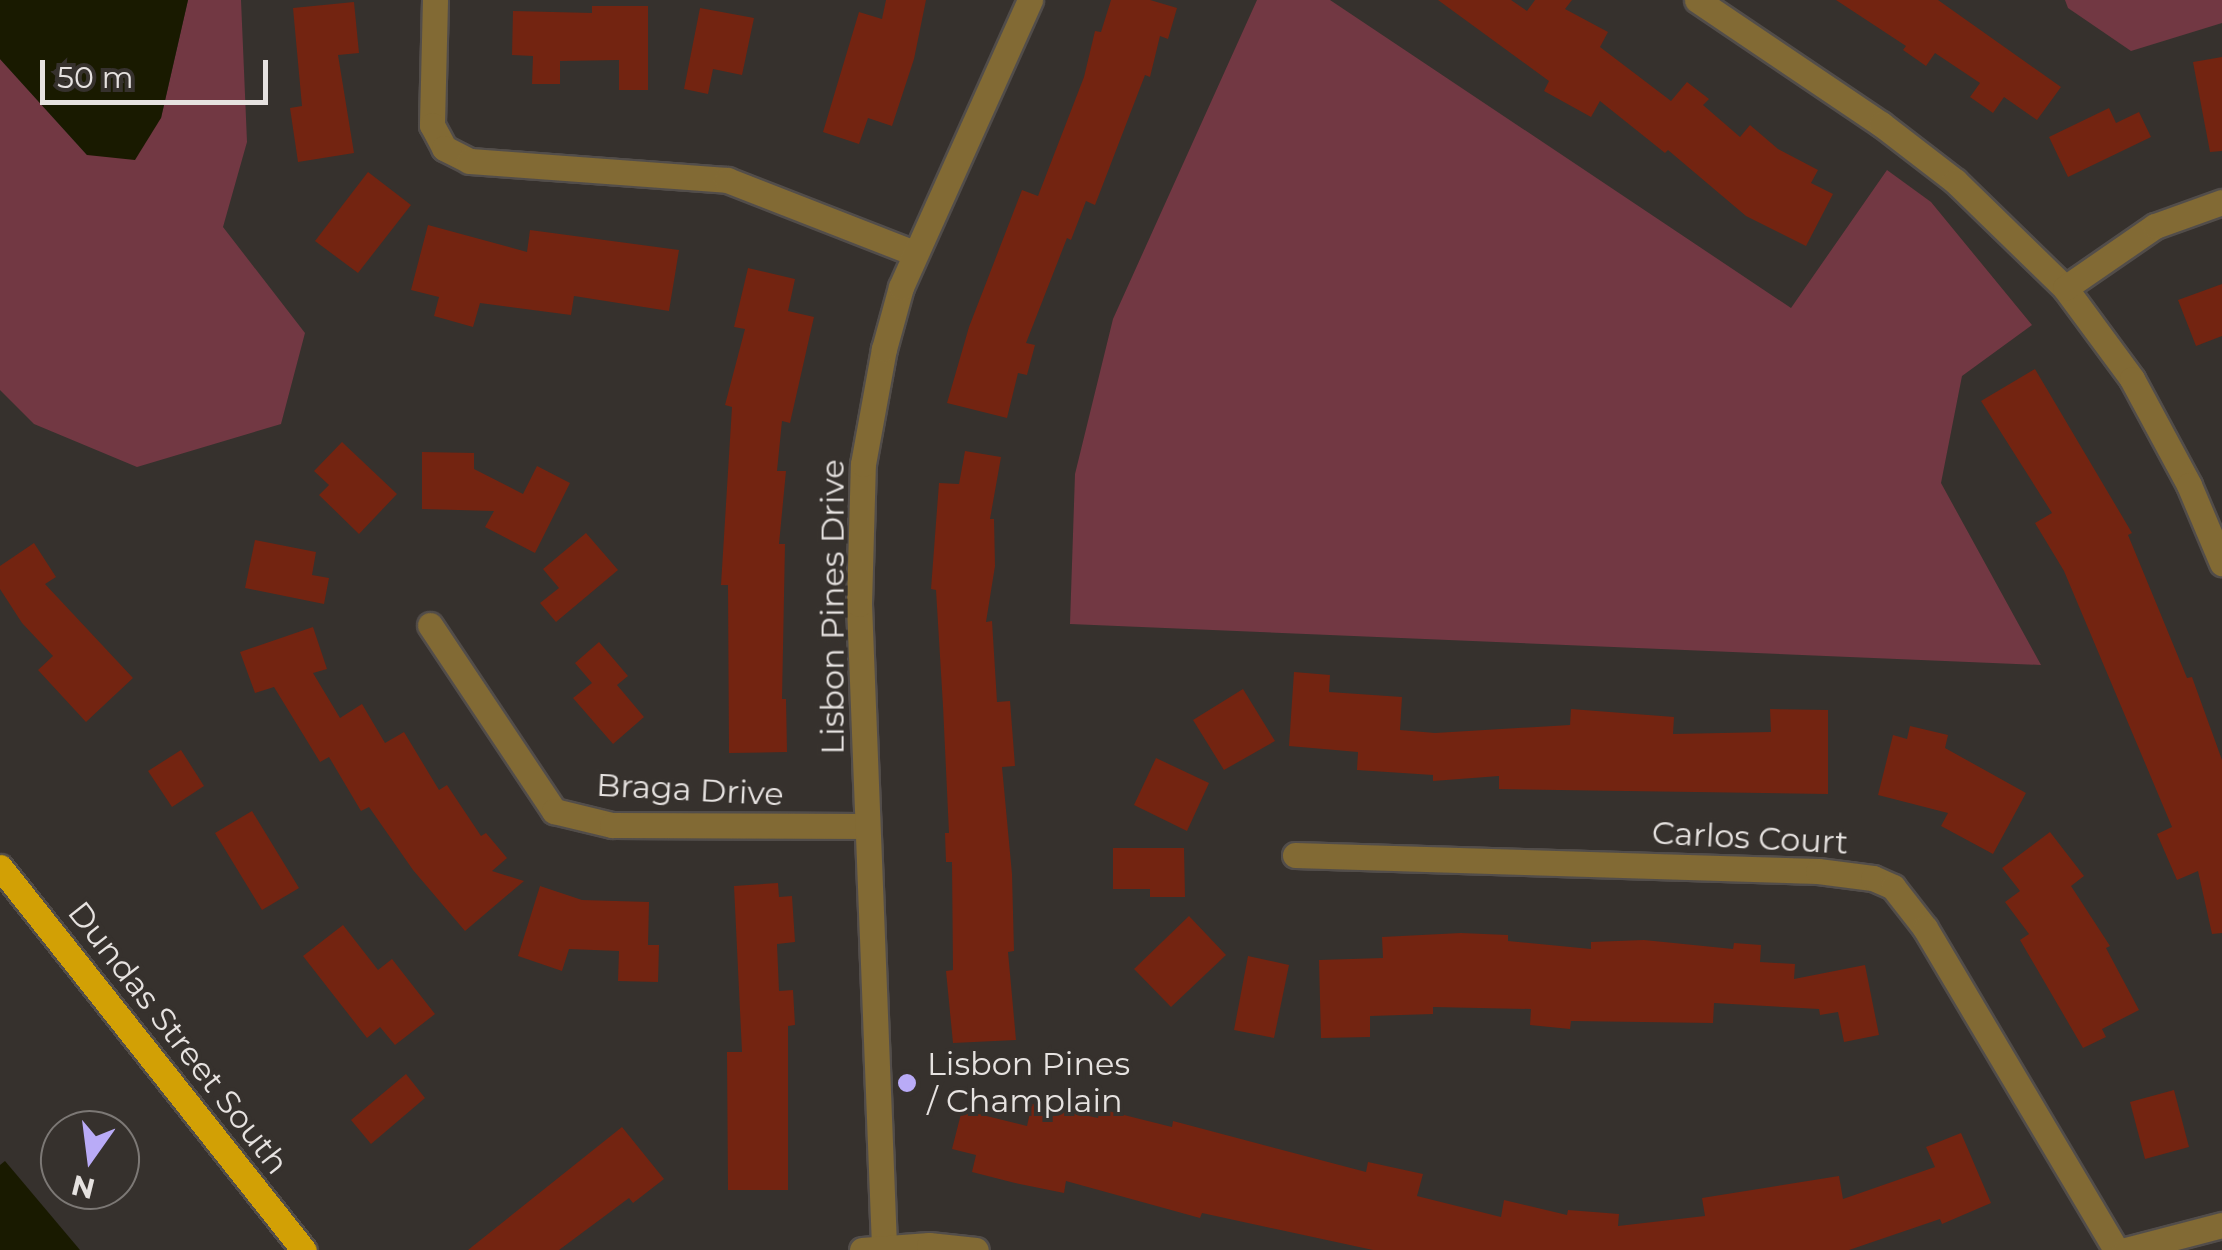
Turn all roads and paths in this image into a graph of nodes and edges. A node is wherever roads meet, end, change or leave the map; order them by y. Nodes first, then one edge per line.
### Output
1 (435, 0) edge
2 (1030, 0) edge
3 (1698, 0) edge
4 (2222, 202) edge
5 (914, 253) junction
6 (2065, 288) junction
7 (2222, 563) edge
8 (430, 625) dead end
9 (866, 826) junction
10 (1295, 855) dead end
11 (0, 867) edge
12 (2222, 1224) edge
13 (873, 1248) edge
14 (304, 1250) edge
15 (976, 1250) edge
16 (2116, 1250) edge
17 (2126, 1250) edge

1 - 5 street
2 - 5 street, Lisbon Pines Drive
3 - 6 street
4 - 6 street
5 - 9 street, Lisbon Pines Drive
6 - 7 street
8 - 9 street, Braga Drive
9 - 13 street, Lisbon Pines Drive
10 - 16 street, Carlos Court
11 - 14 main road, Dundas Street South
12 - 17 street
13 - 15 street

